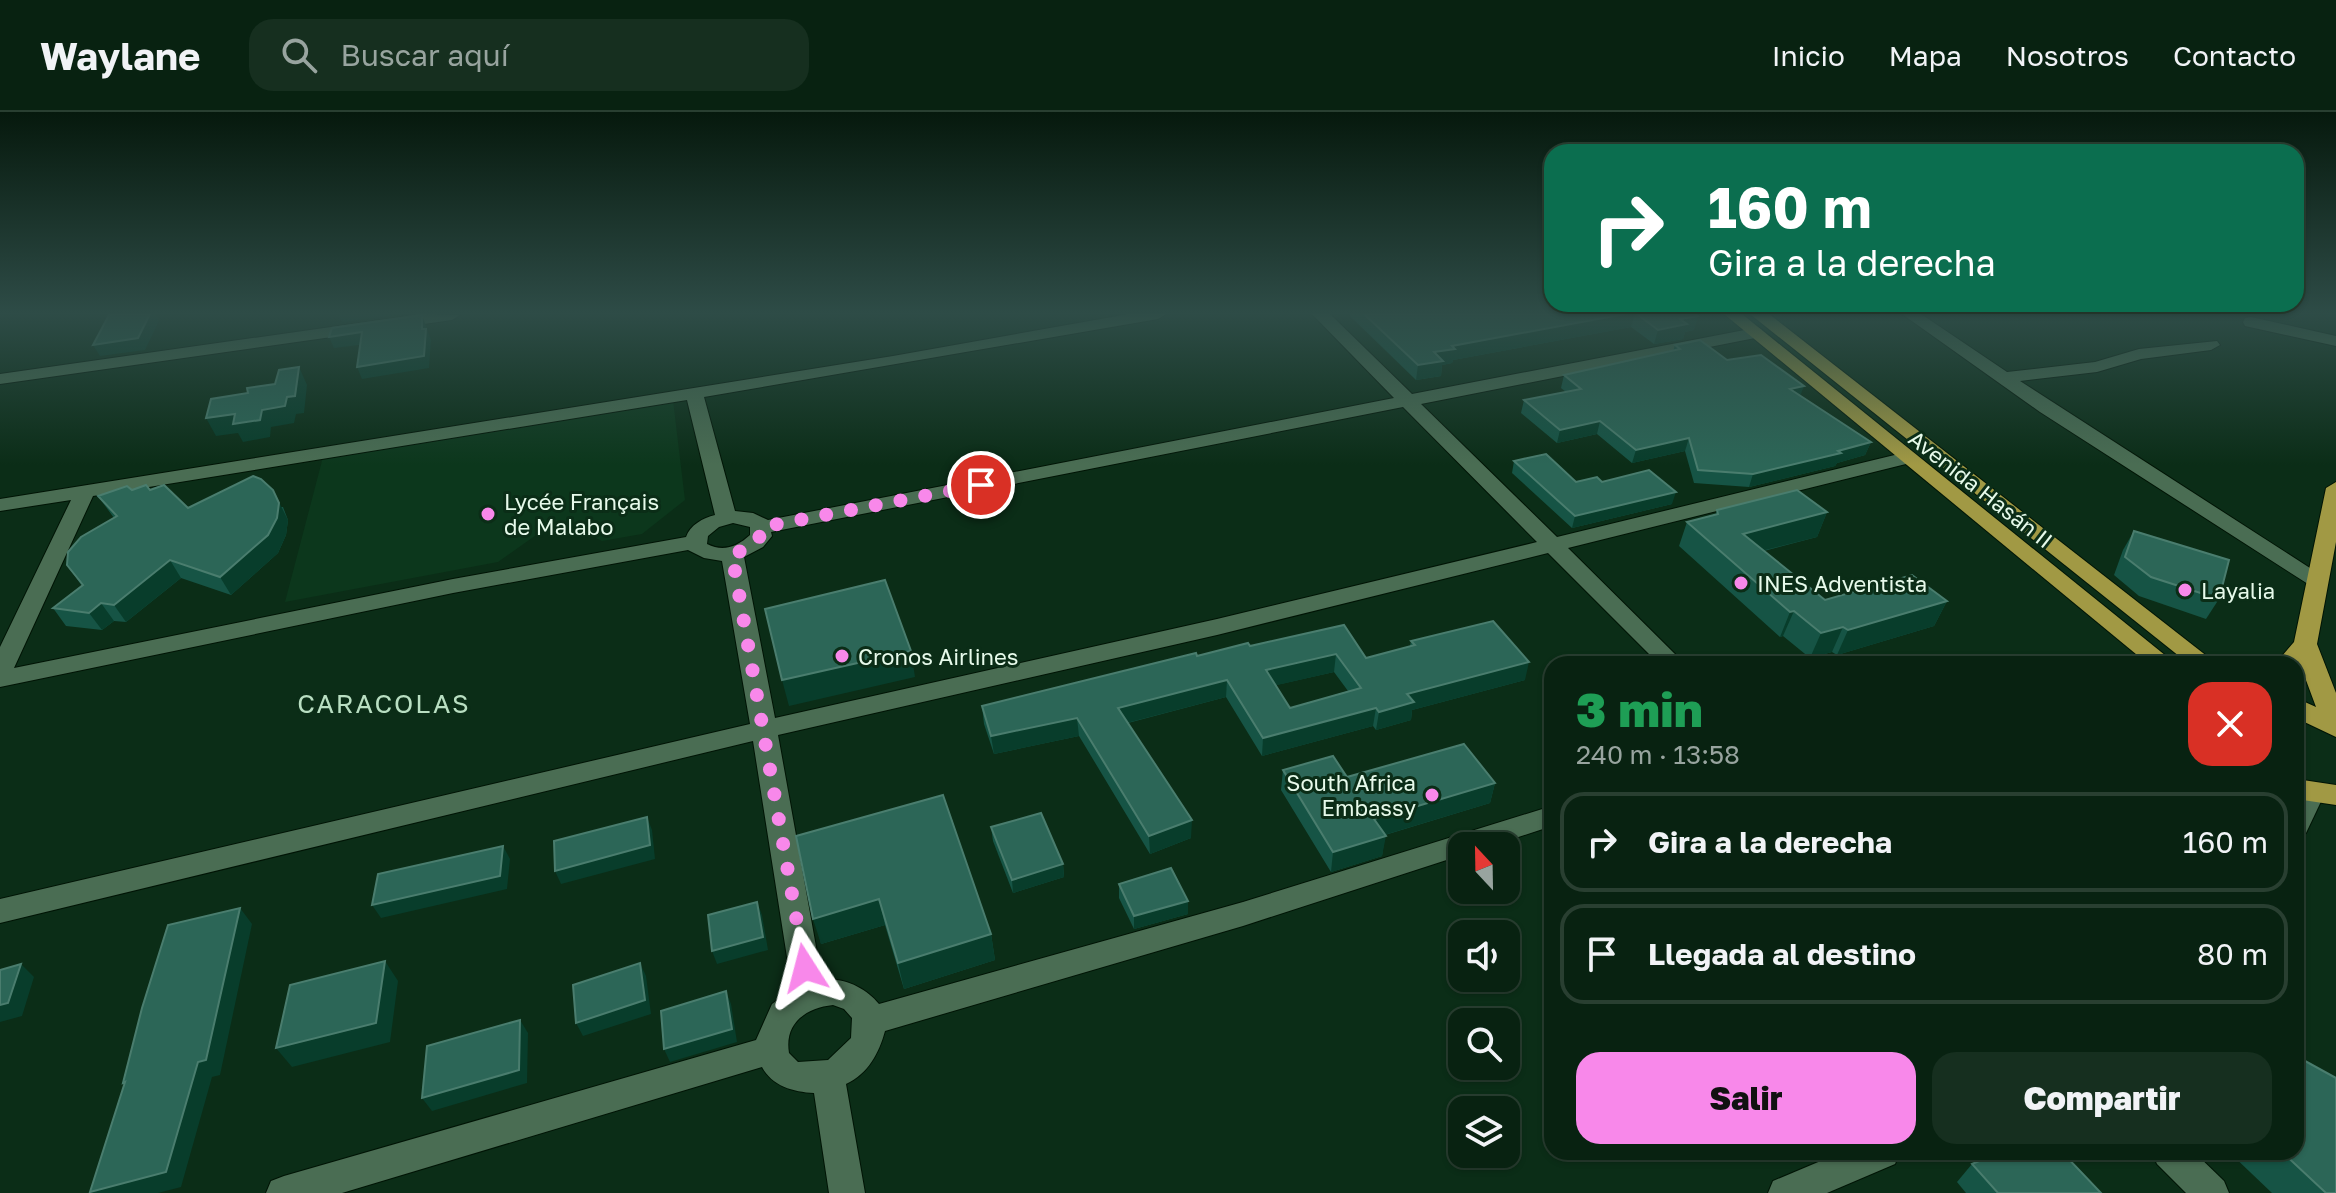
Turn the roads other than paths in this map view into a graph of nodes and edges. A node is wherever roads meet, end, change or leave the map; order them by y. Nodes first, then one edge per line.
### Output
1 (103, 364) edge
2 (858, 364) edge
3 (1370, 364) edge
4 (1576, 364) edge
5 (1802, 364) edge
6 (1810, 364) edge
7 (1984, 364) edge
8 (2105, 364) edge
9 (2004, 378) junction
10 (0, 379) edge
11 (694, 392) junction
12 (1407, 402) junction
13 (1907, 458) junction
14 (2336, 488) edge
15 (85, 491) junction
16 (0, 505) edge
17 (726, 518) junction
18 (762, 527) junction
19 (695, 542) junction
20 (1553, 545) junction
21 (732, 554) junction
22 (2316, 579) junction
23 (2305, 644) junction
24 (1665, 656) edge
25 (2154, 656) edge
26 (2194, 656) edge
27 (2294, 656) edge
28 (0, 672) edge
29 (2325, 673) edge
30 (0, 679) edge
31 (2304, 711) edge
32 (2336, 727) edge
33 (762, 730) junction
34 (2320, 795) edge
35 (2304, 815) edge
36 (1544, 819) edge
37 (0, 911) edge
38 (809, 996) junction
39 (870, 1021) junction
40 (770, 1050) junction
41 (828, 1076) junction
42 (1864, 1160) edge
43 (2177, 1160) edge
44 (284, 1193) edge
45 (847, 1193) edge
46 (1786, 1193) edge
47 (2211, 1193) edge

1 - 10 street
2 - 11 street
3 - 12 street
4 - 12 street
5 - 13 main road, Avenida Hasán II
6 - 26 main road, Avenida Hasán II
7 - 9 street
8 - 9 street
9 - 22 street
11 - 15 street
11 - 17 street
12 - 18 street
12 - 20 street
13 - 20 street
13 - 25 main road, Avenida Hasán II
14 - 22 main road
15 - 16 street
15 - 28 street
17 - 18 street
17 - 19 street
18 - 21 street
19 - 21 street
19 - 30 street
20 - 24 street
20 - 33 street
21 - 33 street
22 - 23 main road
23 - 27 main road
23 - 29 main road
29 - 32 main road
31 - 32 main road
33 - 37 street
33 - 38 street
34 - 35 street
36 - 39 street
38 - 39 street
38 - 40 street
39 - 41 street
40 - 41 street
40 - 44 street
41 - 45 street
42 - 46 street
43 - 47 street

